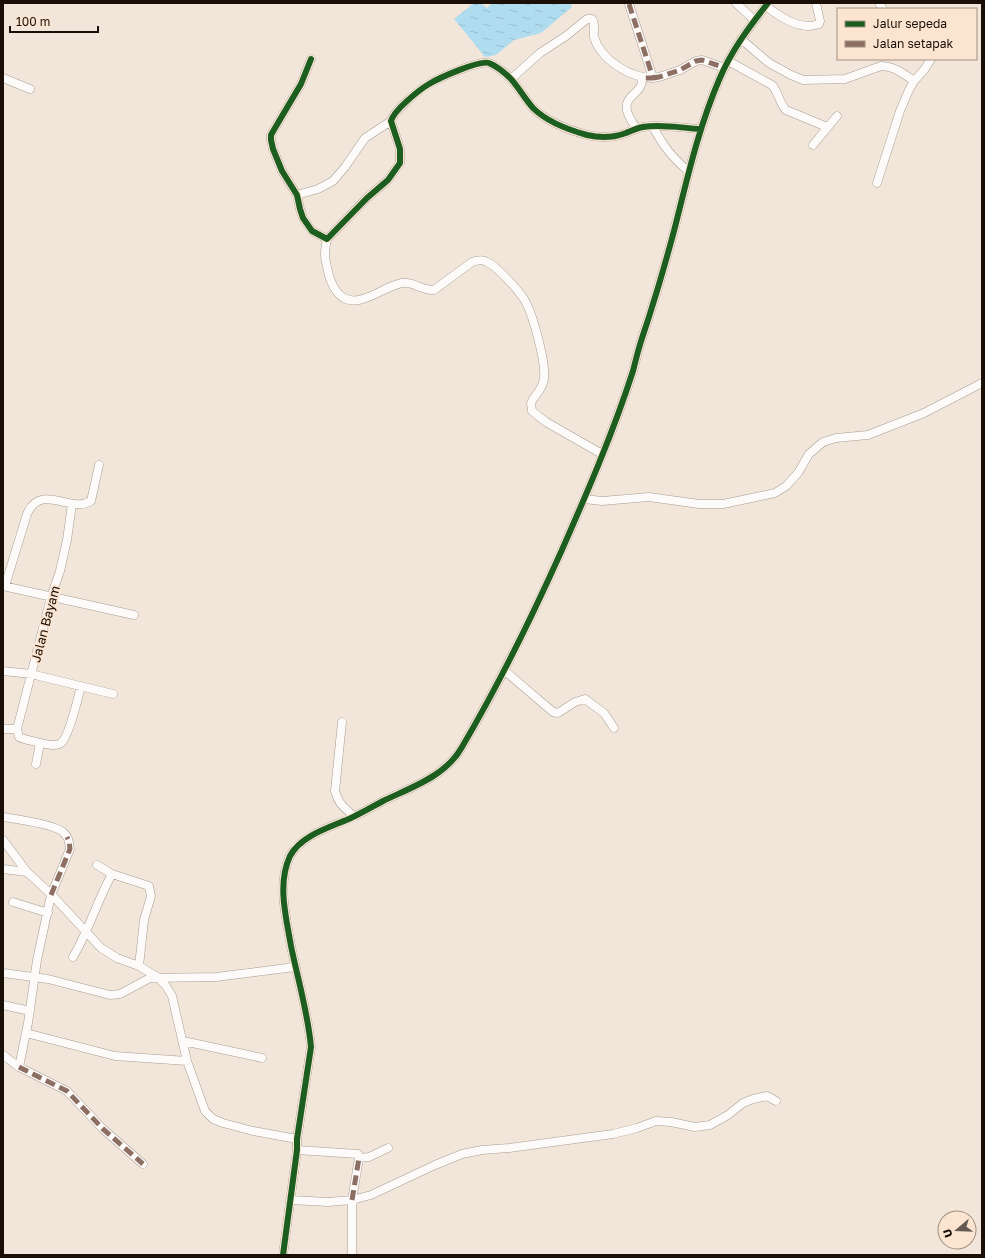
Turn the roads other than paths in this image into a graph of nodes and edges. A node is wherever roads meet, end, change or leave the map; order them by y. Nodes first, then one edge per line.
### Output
1 (736, 3) edge
2 (816, 3) edge
3 (629, 4) dead end
4 (767, 4) edge
5 (754, 20) junction
6 (741, 39) junction
7 (311, 59) dead end
8 (930, 60) edge
9 (726, 64) junction
10 (3, 78) edge
11 (642, 78) junction
12 (652, 78) junction
13 (511, 79) junction
14 (914, 81) junction
15 (30, 89) dead end
16 (837, 116) dead end
17 (391, 121) junction
18 (653, 127) junction
19 (827, 127) junction
20 (637, 129) junction
21 (700, 129) junction
22 (813, 145) dead end
23 (688, 171) junction
24 (877, 183) dead end
25 (297, 195) junction
26 (327, 239) junction
27 (982, 383) edge
28 (602, 454) junction
29 (99, 465) dead end
30 (585, 499) junction
31 (72, 504) junction
32 (4, 586) edge
33 (51, 597) junction
34 (134, 615) dead end
35 (3, 671) edge
36 (505, 671) junction
37 (31, 674) junction
38 (81, 686) junction
39 (113, 694) dead end
40 (342, 722) dead end
41 (614, 728) dead end
42 (3, 729) edge
43 (17, 729) junction
44 (40, 743) junction
45 (36, 764) dead end
46 (3, 817) edge
47 (354, 817) junction
48 (3, 840) edge
49 (97, 865) dead end
50 (3, 869) edge
51 (27, 872) junction
52 (112, 874) junction
53 (51, 895) junction
54 (13, 902) dead end
55 (48, 913) junction
56 (87, 933) junction
57 (73, 957) dead end
58 (139, 966) junction
59 (295, 967) junction
60 (3, 973) edge
61 (34, 977) junction
62 (159, 978) junction
63 (3, 1006) edge
64 (30, 1011) junction
65 (26, 1033) junction
66 (183, 1041) junction
67 (3, 1055) edge
68 (262, 1058) dead end
69 (188, 1060) junction
70 (19, 1067) junction
71 (776, 1101) dead end
72 (297, 1139) junction
73 (388, 1148) dead end
74 (297, 1150) junction
75 (359, 1158) junction
76 (144, 1164) dead end
77 (290, 1200) junction
78 (352, 1200) junction
79 (283, 1255) edge
80 (352, 1255) edge

1 - 5 street
2 - 4 street
3 - 12 street
4 - 5 street
5 - 6 street
6 - 9 street
6 - 14 street
7 - 25 street
8 - 14 street
9 - 12 street
9 - 19 street
9 - 21 street
10 - 15 street
11 - 12 street
11 - 13 street
11 - 20 street
13 - 17 street
13 - 20 street
14 - 24 street
16 - 19 street
17 - 25 street
17 - 26 street
18 - 20 street
18 - 21 street
18 - 23 street
19 - 22 street
21 - 23 street
23 - 28 street
25 - 26 street
26 - 28 street
27 - 30 street
28 - 30 street
29 - 31 street
30 - 36 street
31 - 32 street
31 - 33 street, Jalan Bayam
32 - 33 street
33 - 34 street
33 - 37 street, Jalan Bayam
35 - 37 street
36 - 41 street
36 - 47 street
37 - 38 street
37 - 43 street, Jalan Bayam
38 - 39 street
38 - 44 street
40 - 47 street
42 - 43 street
43 - 44 street
44 - 45 street
46 - 53 street
47 - 59 street
48 - 51 street
49 - 52 street
50 - 51 street
51 - 53 street
52 - 56 street
52 - 58 street
53 - 55 street
53 - 56 street
54 - 55 street
55 - 61 street
56 - 57 street
56 - 58 street
58 - 62 street
59 - 62 street
59 - 72 street
60 - 61 street
61 - 62 street
61 - 64 street
62 - 66 street
63 - 64 street
64 - 65 street
65 - 69 street
65 - 70 street
66 - 68 street
66 - 69 street
67 - 70 street
69 - 72 street
70 - 76 street
71 - 78 street
72 - 74 street
73 - 75 street
74 - 75 street
74 - 77 street
75 - 78 street
77 - 78 street
77 - 79 street
78 - 80 street

